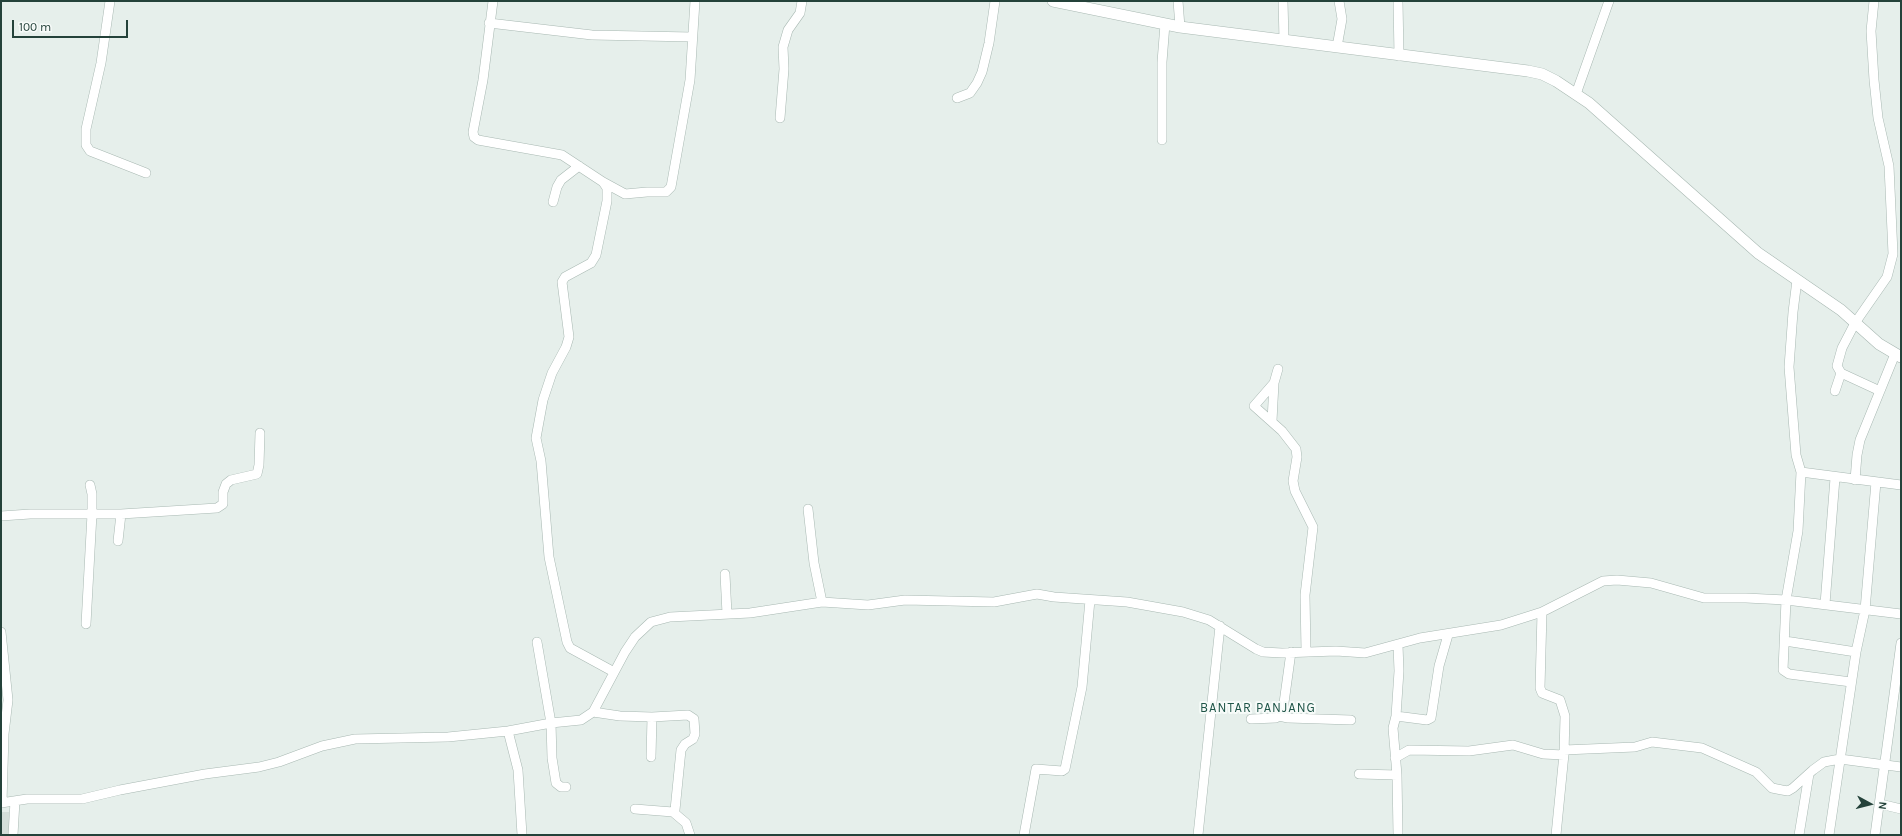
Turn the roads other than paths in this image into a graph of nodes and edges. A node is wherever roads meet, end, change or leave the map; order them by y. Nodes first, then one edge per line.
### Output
1 (110, 1) edge
2 (492, 1) edge
3 (695, 1) edge
4 (802, 1) edge
5 (995, 1) edge
6 (1053, 1) edge
7 (1178, 1) edge
8 (1283, 1) edge
9 (1340, 1) edge
10 (1398, 1) edge
11 (1609, 1) edge
12 (1874, 1) edge
13 (489, 23) junction
14 (1165, 24) junction
15 (1180, 27) junction
16 (692, 37) junction
17 (1284, 40) junction
18 (1337, 46) junction
19 (1399, 56) junction
20 (1576, 94) junction
21 (957, 98) dead end
22 (780, 118) dead end
23 (1162, 140) dead end
24 (579, 166) junction
25 (146, 173) dead end
26 (603, 182) junction
27 (553, 202) dead end
28 (1797, 280) junction
29 (1855, 323) junction
30 (1898, 355) edge
31 (1278, 369) dead end
32 (1841, 373) junction
33 (1274, 382) junction
34 (1835, 390) dead end
35 (1880, 391) junction
36 (1272, 421) junction
37 (260, 433) dead end
38 (1801, 472) junction
39 (1835, 478) junction
40 (1855, 480) junction
41 (1876, 482) junction
42 (90, 485) dead end
43 (1901, 485) edge
44 (808, 509) dead end
45 (92, 514) junction
46 (121, 514) junction
47 (1, 516) edge
48 (118, 541) dead end
49 (725, 574) dead end
50 (1090, 600) junction
51 (1786, 600) junction
52 (822, 602) junction
53 (1825, 604) junction
54 (1864, 610) junction
55 (1542, 612) junction
56 (728, 614) junction
57 (1901, 614) edge
58 (86, 624) dead end
59 (1220, 626) junction
60 (1, 632) edge
61 (1448, 635) junction
62 (1785, 641) junction
63 (537, 642) dead end
64 (1901, 643) edge
65 (1398, 645) junction
66 (1291, 652) junction
67 (1306, 652) junction
68 (1856, 652) junction
69 (614, 672) junction
70 (1851, 682) junction
71 (593, 712) junction
72 (1279, 716) junction
73 (1396, 716) junction
74 (652, 717) junction
75 (1896, 718) edge
76 (1251, 719) dead end
77 (1351, 720) dead end
78 (551, 723) junction
79 (508, 732) junction
80 (1564, 752) junction
81 (651, 757) dead end
82 (1395, 758) junction
83 (1840, 759) junction
84 (1884, 764) junction
85 (1901, 767) edge
86 (1359, 774) dead end
87 (1809, 774) junction
88 (1397, 775) junction
89 (566, 787) dead end
90 (15, 801) junction
91 (2, 803) edge
92 (1880, 804) junction
93 (635, 809) dead end
94 (1901, 809) edge
95 (674, 812) junction
96 (13, 835) edge
97 (522, 835) edge
98 (690, 835) edge
99 (1024, 835) edge
100 (1198, 835) edge
101 (1398, 835) edge
102 (1556, 835) edge
103 (1799, 835) edge
104 (1829, 835) edge
105 (1875, 835) edge

1 - 25 street
2 - 13 street
3 - 16 street
4 - 22 street
5 - 21 street
6 - 14 street
7 - 15 street
8 - 17 street
9 - 18 street
10 - 19 street
11 - 20 street
12 - 29 street
13 - 16 street
13 - 24 street
14 - 15 street
14 - 23 street
15 - 17 street
16 - 26 street
17 - 18 street
18 - 19 street
19 - 20 street
20 - 28 street
24 - 26 street
24 - 27 street
26 - 69 street
28 - 29 street
28 - 38 street
29 - 30 street
29 - 32 street
30 - 35 street
31 - 33 street
32 - 34 street
32 - 35 street
33 - 36 street
33 - 36 street
35 - 40 street
36 - 67 street
37 - 46 street
38 - 39 street
38 - 51 street
39 - 40 street
39 - 53 street
40 - 41 street
41 - 43 street
41 - 54 street
42 - 45 street
44 - 52 street
45 - 46 street
45 - 47 street
45 - 58 street
46 - 48 street
49 - 56 street
50 - 52 street
50 - 59 street
50 - 99 street
51 - 53 street
51 - 55 street
51 - 62 street
52 - 56 street
53 - 54 street
54 - 57 street
54 - 68 street
55 - 61 street
55 - 80 street
56 - 69 street
59 - 66 street
59 - 100 street
60 - 91 street
61 - 65 street
61 - 73 street
62 - 68 street
62 - 70 street
63 - 78 street
64 - 75 street
65 - 67 street
65 - 73 street
66 - 67 street
66 - 72 street
68 - 70 street
69 - 71 street
70 - 83 street
71 - 74 street
71 - 78 street
72 - 76 street
72 - 77 street
73 - 82 street
74 - 81 street
74 - 95 street
75 - 84 street
78 - 79 street
78 - 89 street
79 - 90 street
79 - 97 street
80 - 82 street
80 - 87 street
80 - 102 street
82 - 88 street
83 - 84 street
83 - 87 street
83 - 104 street
84 - 85 street
84 - 92 street
86 - 88 street
87 - 103 street
88 - 101 street
90 - 91 street
90 - 96 street
92 - 94 street
92 - 105 street
93 - 95 street
95 - 98 street

